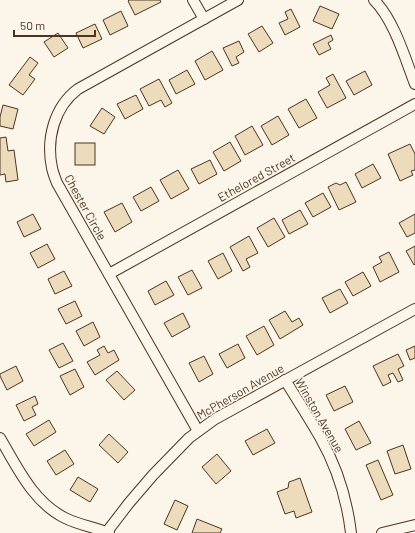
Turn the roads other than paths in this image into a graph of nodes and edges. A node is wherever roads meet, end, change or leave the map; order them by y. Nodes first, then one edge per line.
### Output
1 (193, 0) edge
2 (238, 0) edge
3 (374, 0) edge
4 (204, 19) junction
5 (415, 84) edge
6 (415, 104) edge
7 (109, 274) junction
8 (415, 308) edge
9 (285, 380) junction
10 (198, 431) junction
11 (0, 438) edge
12 (415, 524) edge
13 (107, 533) edge
14 (351, 533) edge
15 (382, 533) edge

1 - 4 street
2 - 4 street, Chester Circle
3 - 5 street
4 - 7 street, Chester Circle
6 - 7 street, Ethelored Street
7 - 10 street, Chester Circle
8 - 9 street, McPherson Avenue
9 - 10 street, McPherson Avenue
9 - 14 street, Winston Avenue
10 - 13 street, McPherson Avenue
11 - 13 street
12 - 15 street

